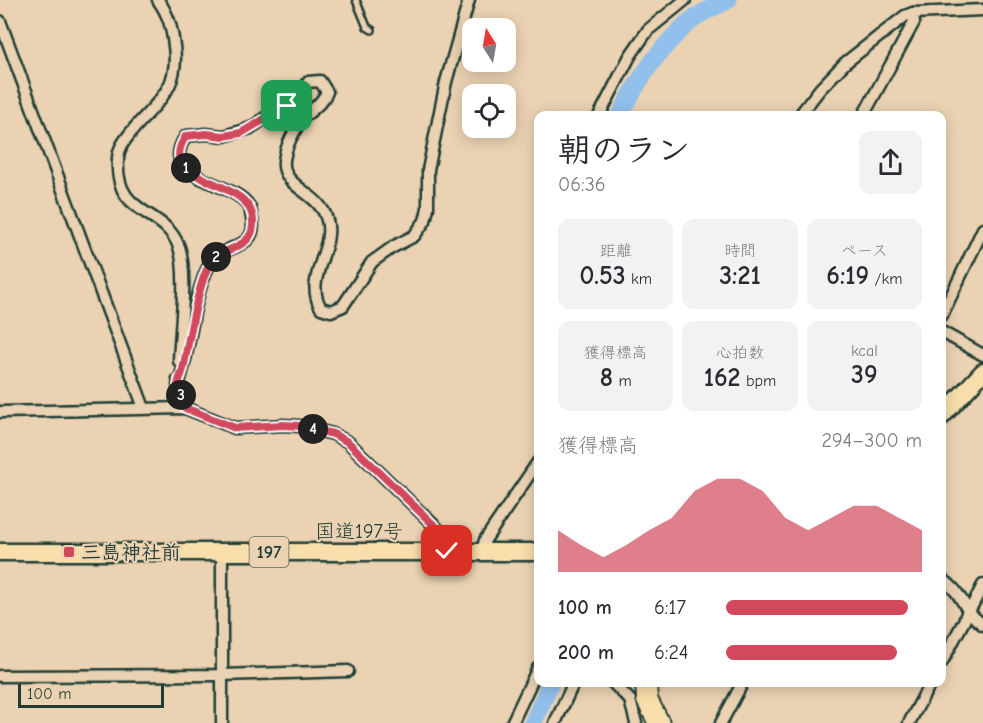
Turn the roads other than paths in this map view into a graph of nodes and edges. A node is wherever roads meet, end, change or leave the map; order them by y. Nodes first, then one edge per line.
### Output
1 (158, 0) edge
2 (356, 0) edge
3 (469, 0) edge
4 (685, 0) edge
5 (983, 10) edge
6 (913, 13) junction
7 (0, 21) edge
8 (372, 30) dead end
9 (602, 111) edge
10 (803, 111) edge
11 (866, 111) edge
12 (983, 229) edge
13 (946, 307) edge
14 (946, 334) edge
15 (983, 356) edge
16 (983, 372) edge
17 (178, 385) junction
18 (144, 408) junction
19 (185, 408) junction
20 (0, 412) edge
21 (946, 412) edge
22 (534, 468) edge
23 (447, 551) junction
24 (482, 551) junction
25 (0, 552) edge
26 (222, 552) junction
27 (534, 552) edge
28 (946, 582) edge
29 (983, 585) edge
30 (968, 610) junction
31 (983, 625) edge
32 (946, 655) edge
33 (348, 671) dead end
34 (221, 675) junction
35 (0, 676) edge
36 (534, 676) edge
37 (572, 687) edge
38 (617, 687) edge
39 (647, 687) edge
40 (741, 687) edge
41 (928, 687) edge
42 (726, 720) edge
43 (222, 723) edge
44 (512, 723) edge
45 (555, 723) edge
46 (636, 723) edge
47 (659, 723) edge
48 (909, 723) edge

1 - 17 street
2 - 8 lane
3 - 17 street
4 - 9 street
5 - 6 street
6 - 10 street
6 - 11 street
7 - 18 street
12 - 13 street
14 - 15 street
16 - 21 highway
17 - 19 street
18 - 19 street
18 - 20 street
19 - 23 street
22 - 24 street
23 - 24 highway, 国道197号 / 197
23 - 26 highway, 国道197号 / 197
24 - 27 highway, 国道197号 / 197
25 - 26 highway, 国道197号 / 197
26 - 34 street
28 - 30 street
29 - 30 street
30 - 31 street
30 - 32 street
33 - 34 street
34 - 35 street
34 - 43 street
36 - 44 street
37 - 45 street
38 - 46 street
39 - 47 highway
40 - 42 street
41 - 48 street

